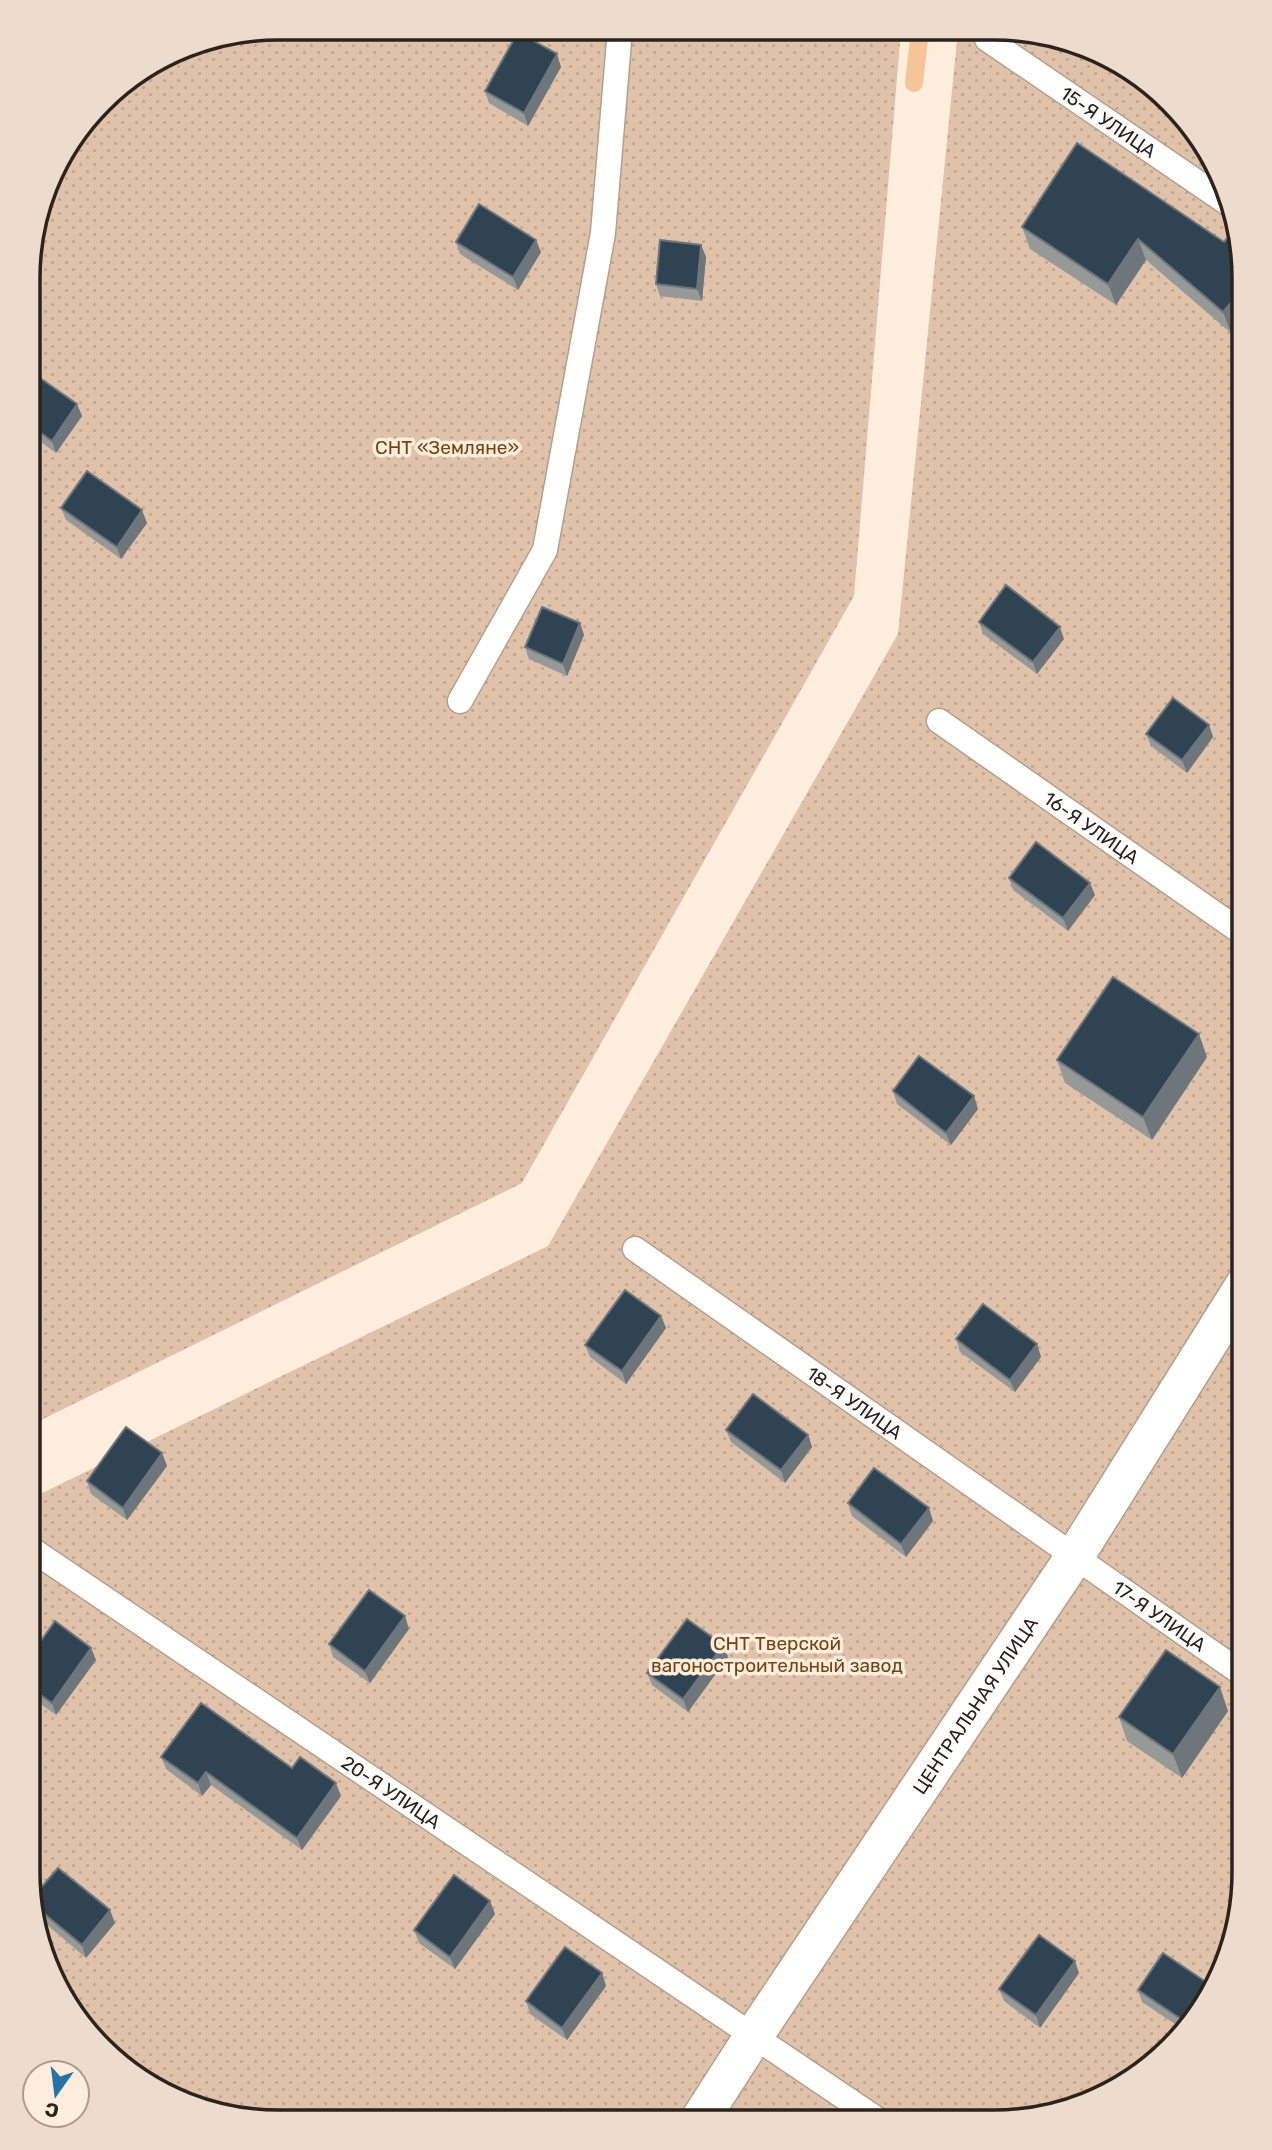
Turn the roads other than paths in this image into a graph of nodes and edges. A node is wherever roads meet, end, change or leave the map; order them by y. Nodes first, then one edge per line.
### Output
1 (619, 40) edge
2 (988, 40) edge
3 (1217, 196) edge
4 (460, 701) dead end
5 (939, 721) dead end
6 (1232, 925) edge
7 (635, 1250) dead end
8 (1231, 1306) edge
9 (40, 1555) edge
10 (1075, 1556) junction
11 (1231, 1666) edge
12 (753, 2037) junction
13 (706, 2110) edge
14 (863, 2110) edge

1 - 4 lane
2 - 3 lane, 15-Я УЛИЦА
5 - 6 lane, 16-Я УЛИЦА
7 - 10 lane, 18-Я УЛИЦА
8 - 10 street, ЦЕНТРАЛЬНАЯ УЛИЦА
9 - 12 lane, 20-Я УЛИЦА
10 - 11 lane, 17-Я УЛИЦА
10 - 12 street, ЦЕНТРАЛЬНАЯ УЛИЦА
12 - 13 street, ЦЕНТРАЛЬНАЯ УЛИЦА
12 - 14 lane, 20-Я УЛИЦА

